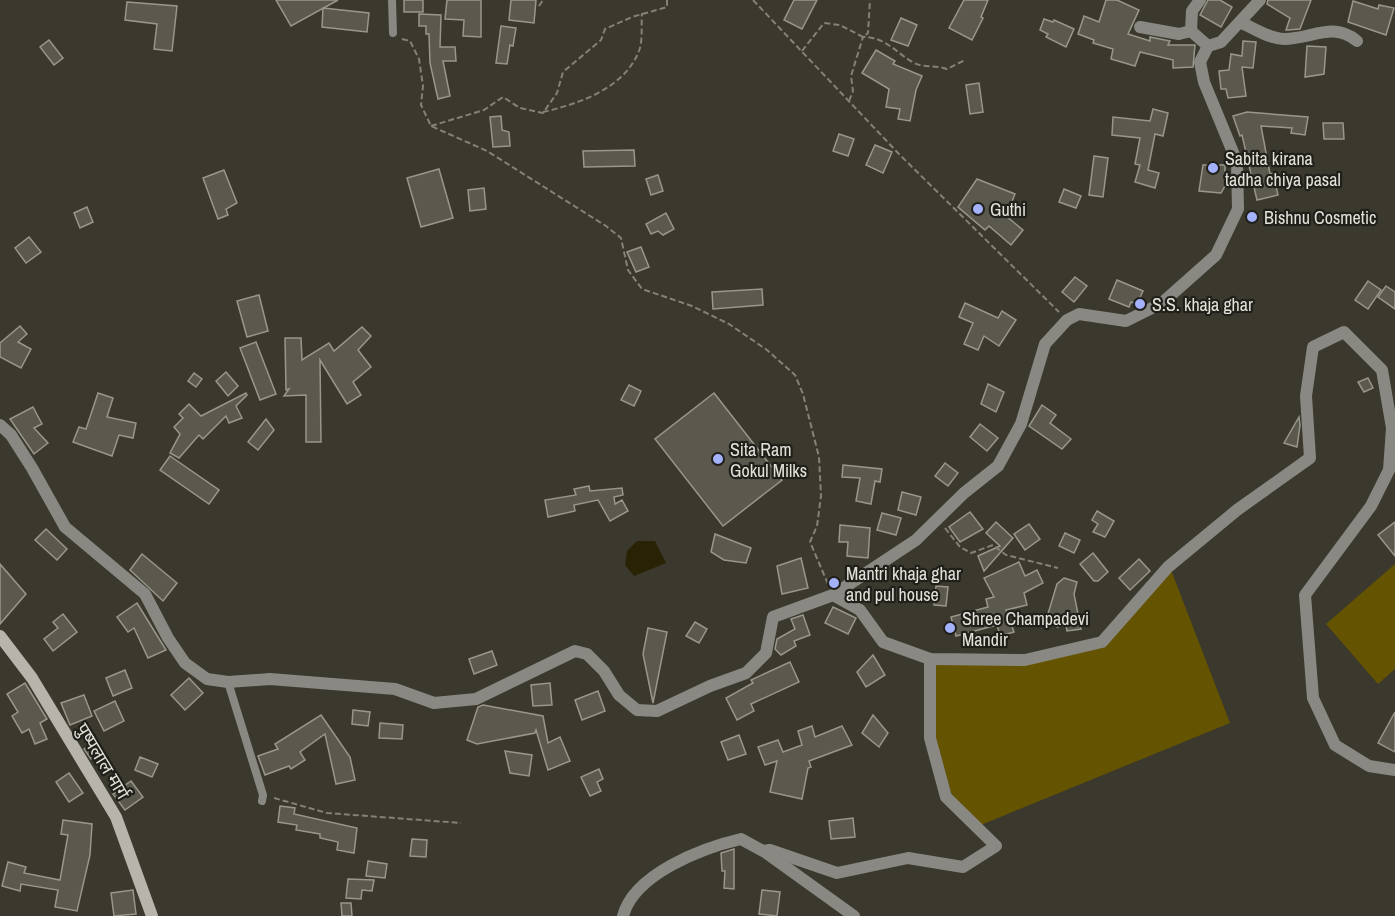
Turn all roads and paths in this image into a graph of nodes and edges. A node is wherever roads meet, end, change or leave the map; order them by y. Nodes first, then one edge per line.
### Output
1 (392, 0) edge
2 (543, 0) edge
3 (667, 0) edge
4 (753, 0) edge
5 (870, 0) edge
6 (1200, 0) edge
7 (1260, 0) edge
8 (539, 6) dead end
9 (642, 14) junction
10 (1239, 22) junction
11 (1140, 27) dead end
12 (1191, 32) junction
13 (393, 33) joint
14 (863, 37) junction
15 (1357, 41) dead end
16 (1208, 46) junction
17 (802, 51) junction
18 (965, 60) dead end
19 (849, 101) junction
20 (543, 112) junction
21 (430, 126) junction
22 (1067, 320) junction
23 (0, 425) edge
24 (938, 519) junction
25 (1058, 568) dead end
26 (833, 595) junction
27 (0, 636) edge
28 (930, 659) junction
29 (228, 682) junction
30 (1395, 770) edge
31 (263, 798) joint
32 (460, 823) dead end
33 (763, 851) junction
34 (152, 916) edge
35 (623, 916) edge
36 (854, 916) edge

1 - 13 lane
2 - 8 path
3 - 9 path
4 - 17 path
5 - 14 path
6 - 12 street
7 - 10 street
9 - 20 path
9 - 20 path
10 - 15 street
10 - 16 street
11 - 12 street
12 - 16 street
13 - 21 path
14 - 17 path
14 - 18 path
14 - 19 path
16 - 22 street
17 - 19 path
19 - 22 path
20 - 21 path
21 - 26 path
22 - 24 street
23 - 29 street
24 - 25 path
24 - 26 street
26 - 28 street
26 - 29 street
27 - 34 street, पुष्पलाल मार्ग
28 - 30 street
28 - 33 street
29 - 31 lane
31 - 32 path
33 - 35 street
33 - 36 street

